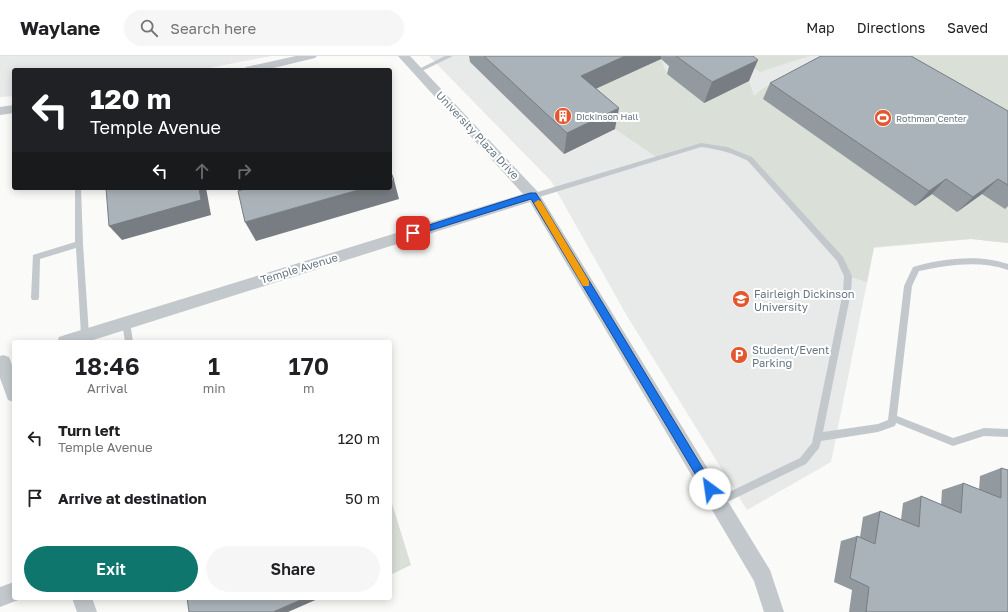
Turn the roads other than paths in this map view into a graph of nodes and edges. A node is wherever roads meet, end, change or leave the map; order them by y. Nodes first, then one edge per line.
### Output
1 (311, 56) edge
2 (404, 56) edge
3 (450, 56) edge
4 (259, 68) edge
5 (418, 71) junction
6 (12, 109) edge
7 (0, 111) edge
8 (78, 190) edge
9 (533, 196) junction
10 (79, 244) junction
11 (1008, 267) edge
12 (35, 298) dead end
13 (126, 322) junction
14 (85, 335) junction
15 (71, 340) edge
16 (129, 340) edge
17 (6, 362) edge
18 (12, 386) edge
19 (893, 418) junction
20 (1008, 433) edge
21 (817, 437) junction
22 (718, 502) junction
23 (12, 593) edge
24 (0, 597) edge
25 (83, 600) edge
26 (87, 612) edge
27 (774, 612) edge

1 - 4 street
2 - 5 street, University Plaza Drive
3 - 5 lane
5 - 9 street, University Plaza Drive
6 - 7 street
8 - 10 lane
9 - 13 street, Temple Avenue
9 - 21 lane
9 - 22 street, University Plaza Drive
10 - 12 lane
10 - 14 lane
11 - 19 lane
13 - 14 street, Temple Avenue
13 - 16 lane
14 - 15 street, Temple Avenue
17 - 18 street
19 - 20 lane
19 - 21 lane
21 - 22 lane
22 - 27 street, University Plaza Drive
23 - 24 street
25 - 26 street

